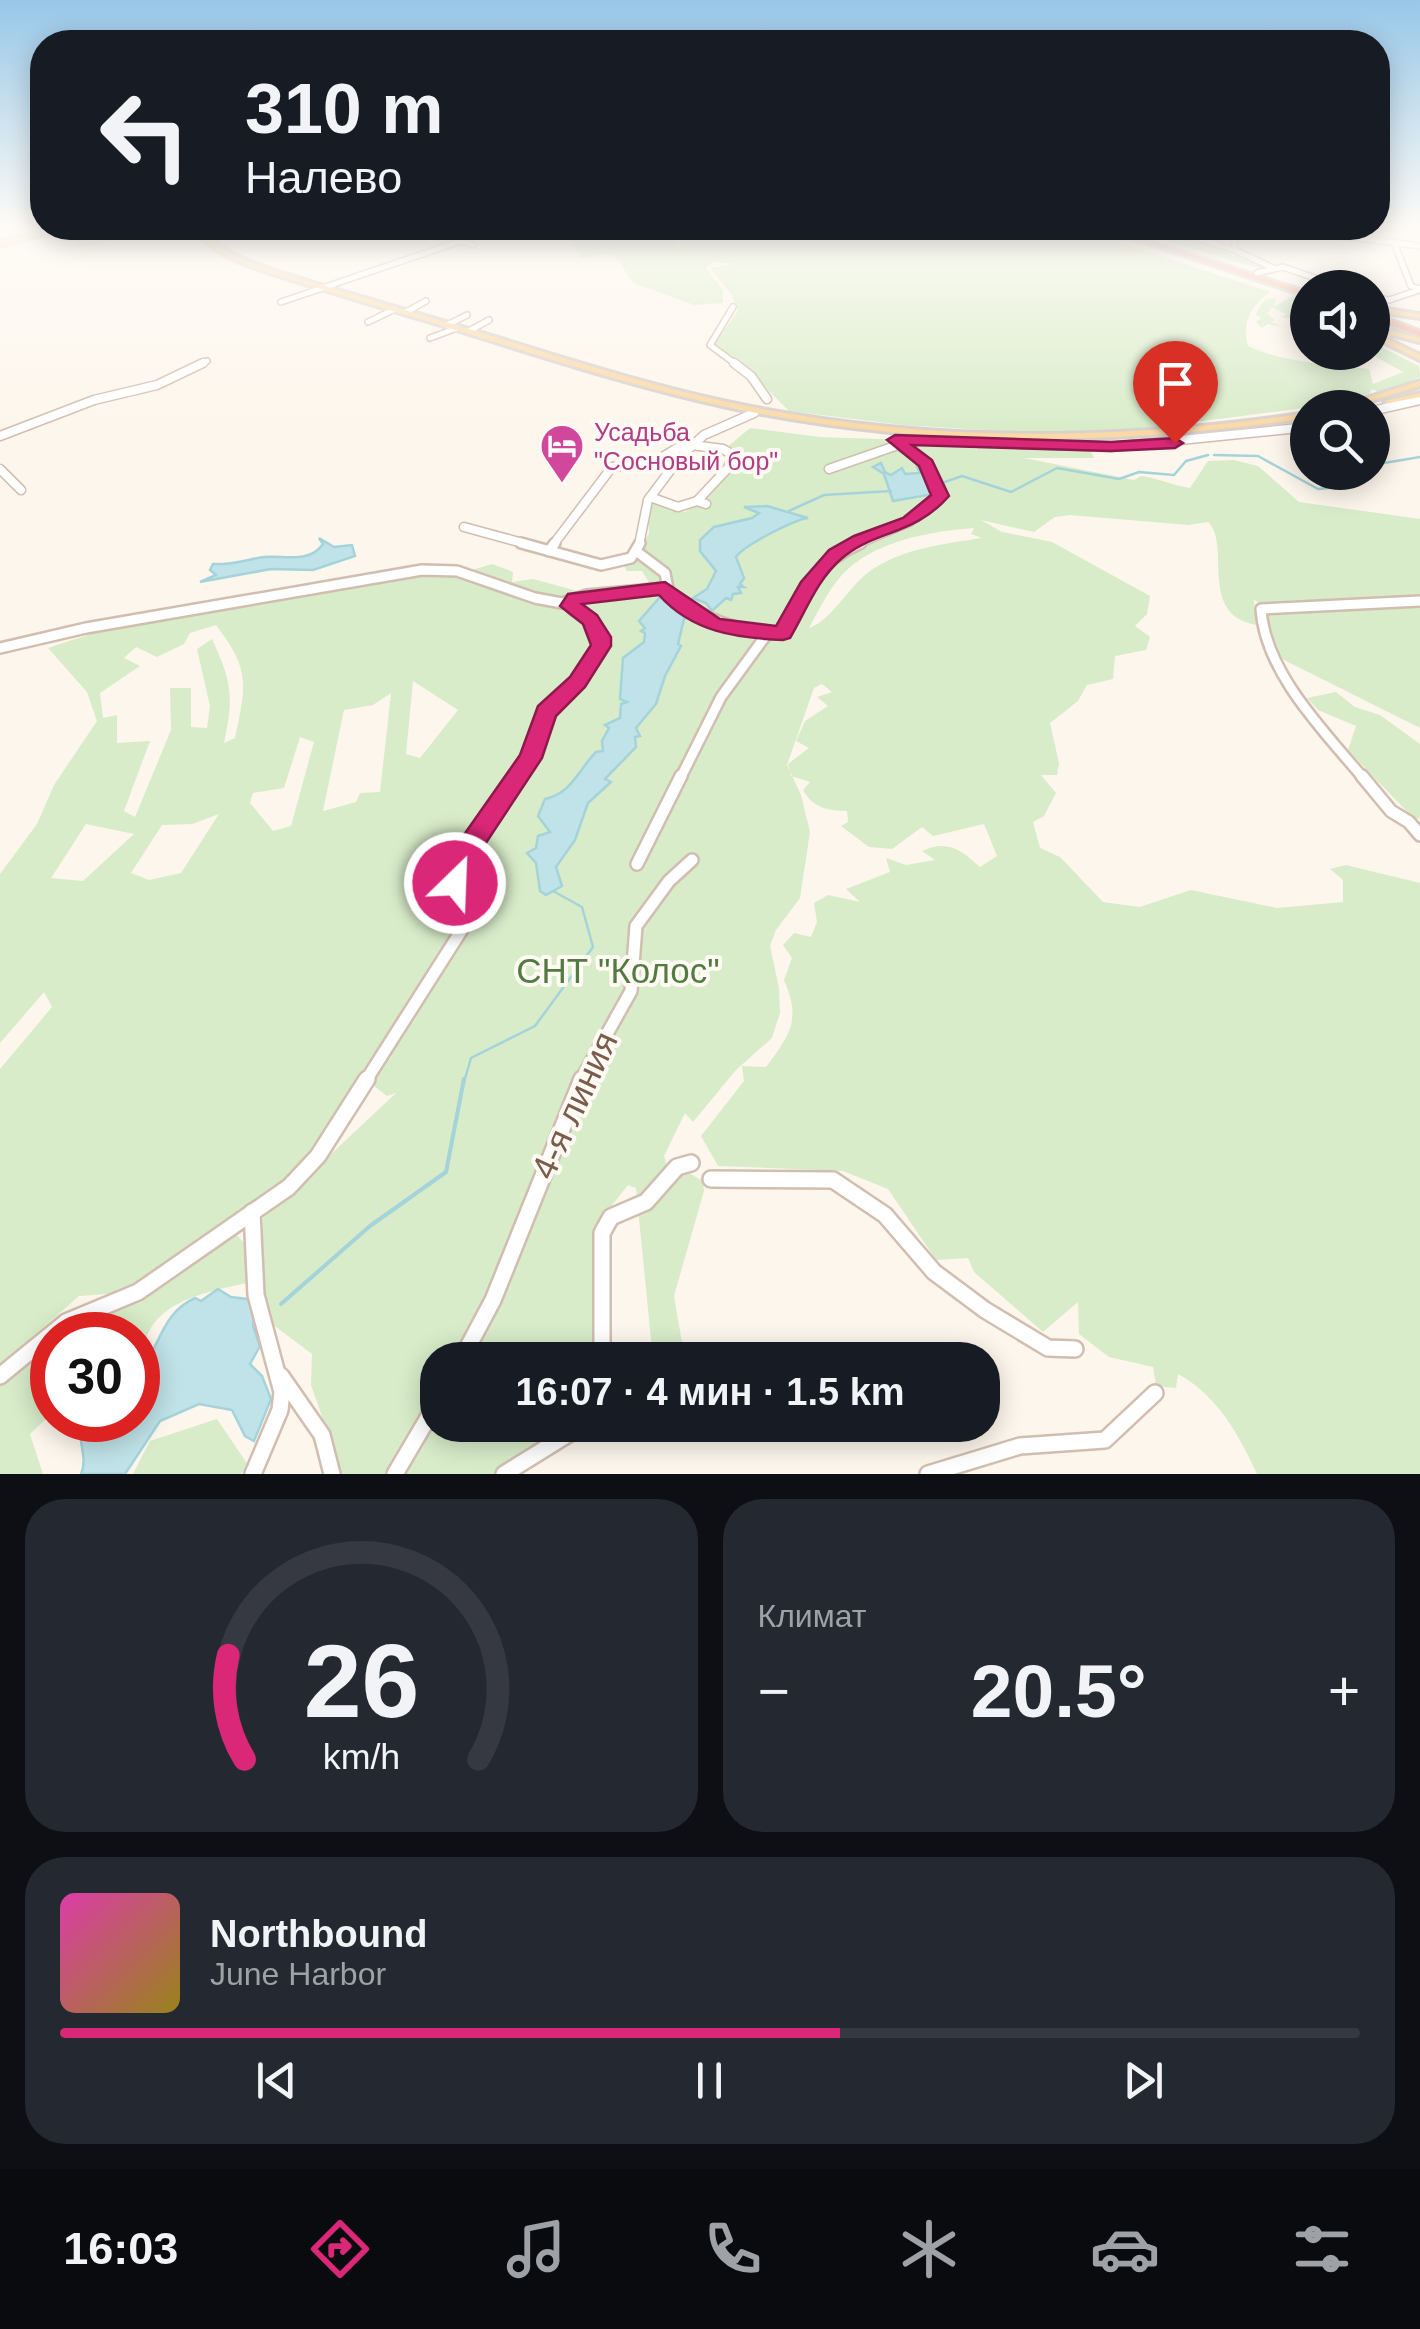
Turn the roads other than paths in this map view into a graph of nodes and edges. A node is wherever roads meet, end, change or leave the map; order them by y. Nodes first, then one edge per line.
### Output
1 (299, 295) edge
2 (348, 295) edge
3 (426, 301) dead end
4 (281, 302) dead end
5 (733, 307) dead end
6 (394, 309) junction
7 (406, 312) junction
8 (467, 314) dead end
9 (1390, 316) edge
10 (1420, 318) edge
11 (489, 320) dead end
12 (368, 322) dead end
13 (1390, 323) edge
14 (447, 325) junction
15 (457, 328) junction
16 (469, 332) junction
17 (1420, 336) edge
18 (430, 338) dead end
19 (1390, 348) edge
20 (1420, 361) edge
21 (212, 363) dead end
22 (619, 377) junction
23 (1420, 382) edge
24 (1405, 389) junction
25 (1390, 393) edge
26 (1420, 396) edge
27 (767, 399) dead end
28 (1390, 402) edge
29 (1390, 405) edge
30 (754, 413) junction
31 (1290, 419) edge
32 (1290, 420) edge
33 (1290, 430) edge
34 (0, 436) edge
35 (694, 442) junction
36 (898, 446) junction
37 (0, 469) edge
38 (829, 469) dead end
39 (20, 490) dead end
40 (650, 497) junction
41 (464, 526) dead end
42 (549, 551) junction
43 (636, 552) junction
44 (665, 588) junction
45 (1420, 601) edge
46 (571, 602) junction
47 (767, 634) junction
48 (0, 648) edge
49 (1420, 835) edge
50 (692, 860) dead end
51 (637, 864) dead end
52 (691, 1163) dead end
53 (711, 1180) dead end
54 (252, 1212) junction
55 (470, 1342) edge
56 (602, 1342) edge
57 (1076, 1349) dead end
58 (280, 1375) junction
59 (0, 1376) edge
60 (1155, 1394) dead end
61 (420, 1431) edge
62 (556, 1442) edge
63 (253, 1474) edge
64 (332, 1474) edge
65 (394, 1474) edge
66 (504, 1474) edge
67 (928, 1474) edge

1 - 4 street
2 - 6 main road
3 - 7 street
5 - 27 street
6 - 7 main road
6 - 12 street
7 - 14 main road
8 - 14 street
9 - 10 main road
10 - 17 main road
11 - 16 street
13 - 17 highway
14 - 15 main road
15 - 16 main road
15 - 18 street
16 - 22 main road
17 - 20 main road
19 - 20 main road
21 - 34 street
22 - 30 main road
22 - 31 main road
23 - 24 main road
24 - 25 main road
24 - 26 main road
26 - 28 main road
26 - 29 street
30 - 32 main road
30 - 35 street
33 - 36 street
35 - 40 street
35 - 40 street
35 - 42 street
36 - 38 street
36 - 47 street
37 - 39 street
40 - 43 street
41 - 42 street
42 - 43 street
43 - 44 street
44 - 46 street
44 - 47 street
45 - 49 street
46 - 48 street
46 - 54 street
47 - 51 street
50 - 55 street, 4-я линия
52 - 56 street
53 - 57 street
54 - 58 street
54 - 59 street
58 - 63 street
58 - 64 street
60 - 67 street
61 - 65 street
62 - 66 street

